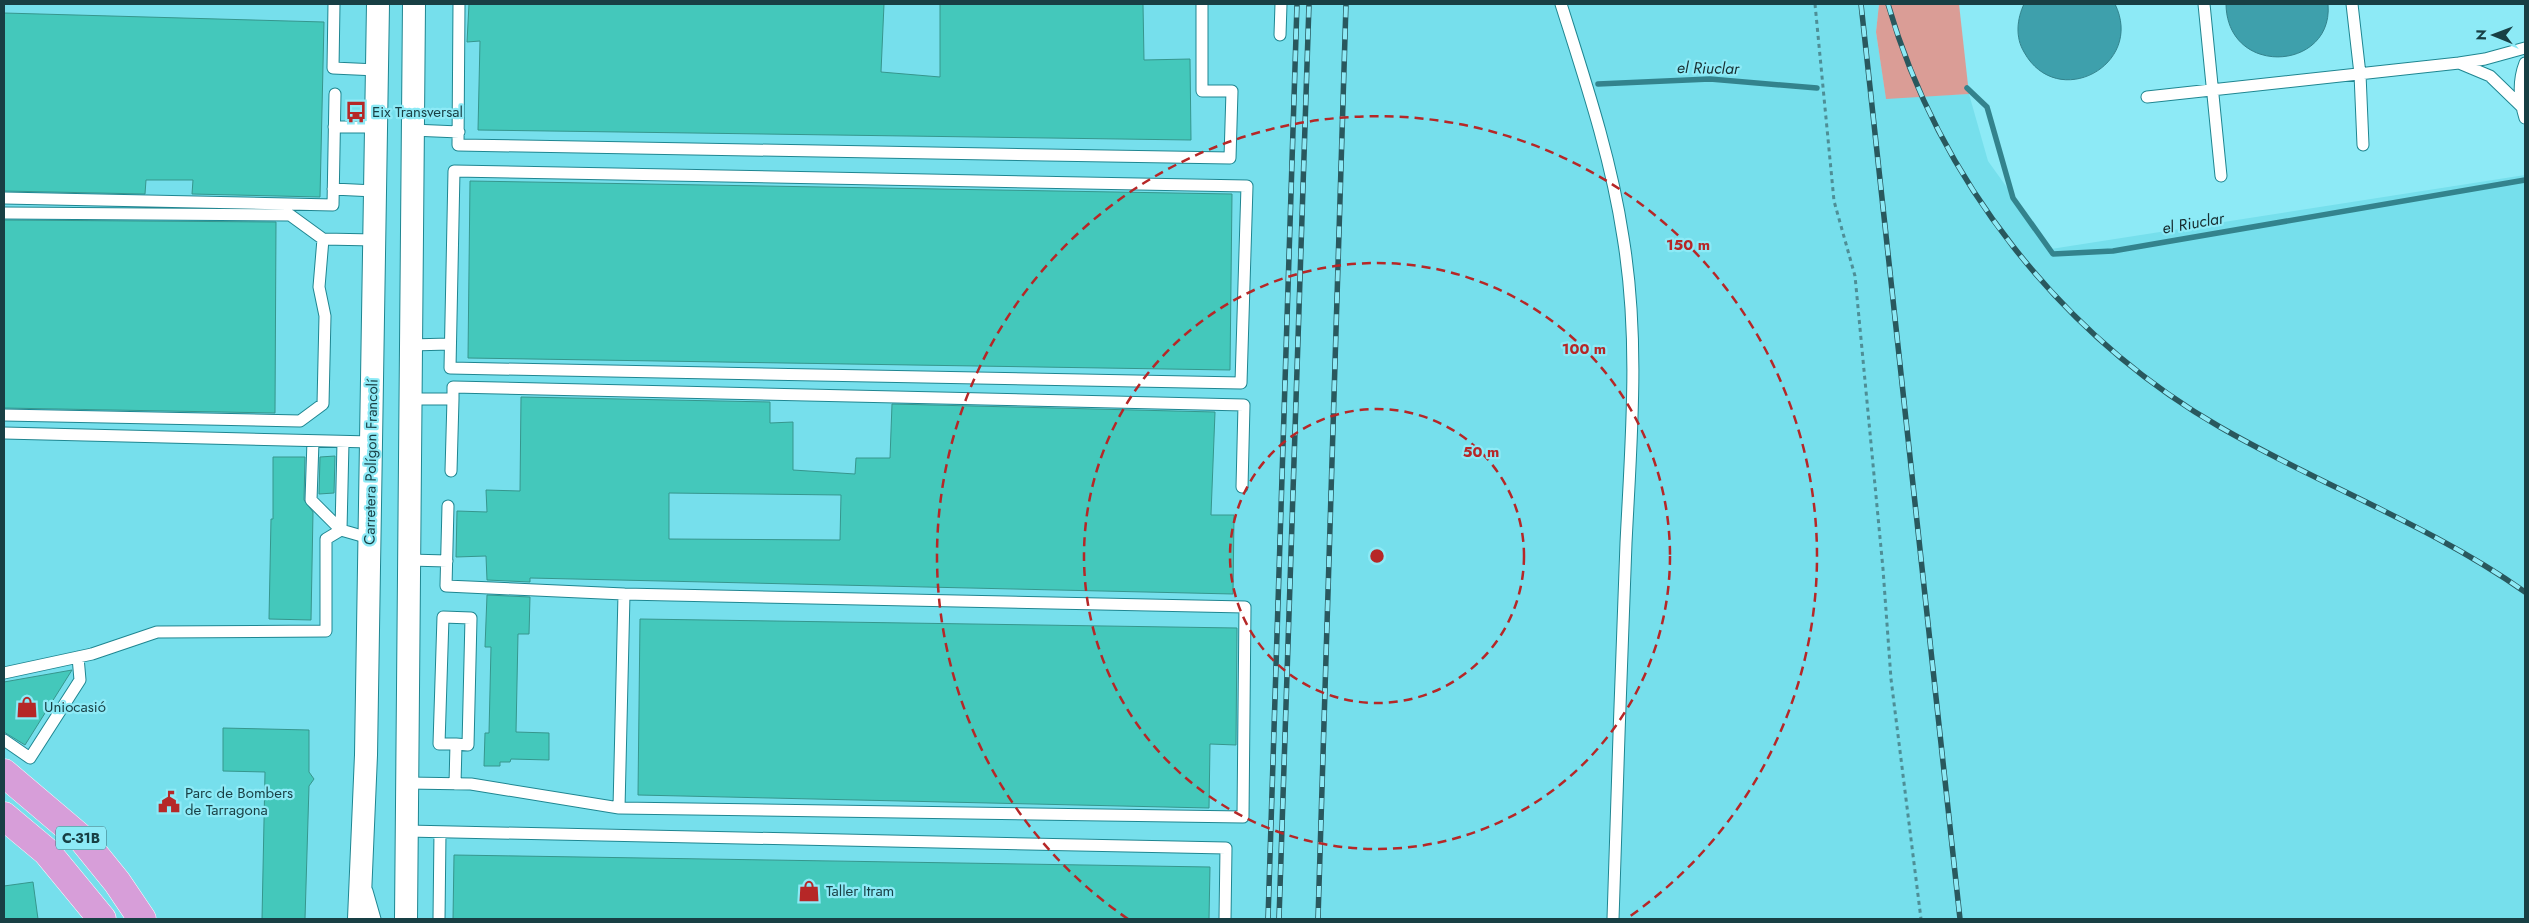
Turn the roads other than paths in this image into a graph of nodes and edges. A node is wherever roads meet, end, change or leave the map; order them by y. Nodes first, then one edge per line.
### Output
1 (334, 4) edge
2 (378, 4) edge
3 (414, 4) edge
4 (459, 4) edge
5 (1202, 4) edge
6 (1281, 4) edge
7 (1561, 4) edge
8 (2204, 4) edge
9 (2352, 4) edge
10 (1280, 35) dead end
11 (2525, 48) edge
12 (2525, 62) edge
13 (2459, 63) junction
14 (377, 70) junction
15 (2360, 74) junction
16 (2212, 91) junction
17 (335, 94) dead end
18 (2147, 97) dead end
19 (2521, 106) junction
20 (2525, 118) edge
21 (334, 127) junction
22 (376, 127) junction
23 (412, 130) junction
24 (459, 132) junction
25 (2363, 145) dead end
26 (2222, 176) dead end
27 (333, 190) junction
28 (376, 191) junction
29 (4, 198) edge
30 (4, 213) edge
31 (323, 239) junction
32 (375, 240) junction
33 (450, 344) junction
34 (410, 345) junction
35 (409, 398) junction
36 (453, 399) junction
37 (4, 415) edge
38 (4, 433) edge
39 (313, 441) junction
40 (343, 442) junction
41 (371, 442) junction
42 (451, 471) dead end
43 (1242, 487) dead end
44 (448, 506) dead end
45 (341, 530) junction
46 (369, 538) junction
47 (409, 560) junction
48 (447, 561) junction
49 (624, 594) junction
50 (78, 657) junction
51 (4, 673) edge
52 (4, 740) edge
53 (456, 744) junction
54 (4, 773) edge
55 (408, 783) junction
56 (455, 784) junction
57 (619, 808) junction
58 (4, 816) edge
59 (407, 831) junction
60 (440, 832) junction
61 (361, 872) junction
62 (91, 915) edge
63 (142, 919) edge
64 (359, 919) edge
65 (375, 919) edge
66 (406, 919) edge
67 (439, 919) edge
68 (1225, 919) edge
69 (1613, 919) edge

1 - 14 lane
2 - 14 street, Carretera Polígon Francolí
3 - 23 street
4 - 24 lane
5 - 24 lane
6 - 10 lane
7 - 69 lane
8 - 16 lane
9 - 15 lane
11 - 13 lane
12 - 19 lane
13 - 15 lane
13 - 19 lane
14 - 22 street, Carretera Polígon Francolí
15 - 16 lane
15 - 25 lane
16 - 18 lane
16 - 26 lane
17 - 21 lane
19 - 20 lane
21 - 22 lane
21 - 27 lane
22 - 28 street, Carretera Polígon Francolí
23 - 24 lane
23 - 34 street
27 - 28 lane
27 - 29 lane
28 - 32 street, Carretera Polígon Francolí
30 - 31 lane
31 - 32 lane
31 - 37 lane
32 - 41 street, Carretera Polígon Francolí
33 - 33 lane
33 - 34 lane
34 - 35 street
35 - 36 lane
35 - 47 street
36 - 42 lane
36 - 43 lane
38 - 39 lane
39 - 40 lane
39 - 45 lane
40 - 41 lane
40 - 45 lane
41 - 46 street, Carretera Polígon Francolí
44 - 48 lane
45 - 46 lane
45 - 50 lane
46 - 61 street, Carretera Polígon Francolí
47 - 48 lane
47 - 55 street
48 - 49 lane
49 - 57 lane
49 - 57 lane
50 - 51 lane
50 - 52 lane
53 - 53 lane
53 - 56 lane
54 - 63 main road, C-31B
55 - 56 lane
55 - 59 street
56 - 57 lane
58 - 62 main road, C-31B
59 - 60 lane
59 - 66 street
60 - 67 lane
60 - 68 lane
61 - 64 street, Carretera Polígon Francolí
61 - 65 lane

